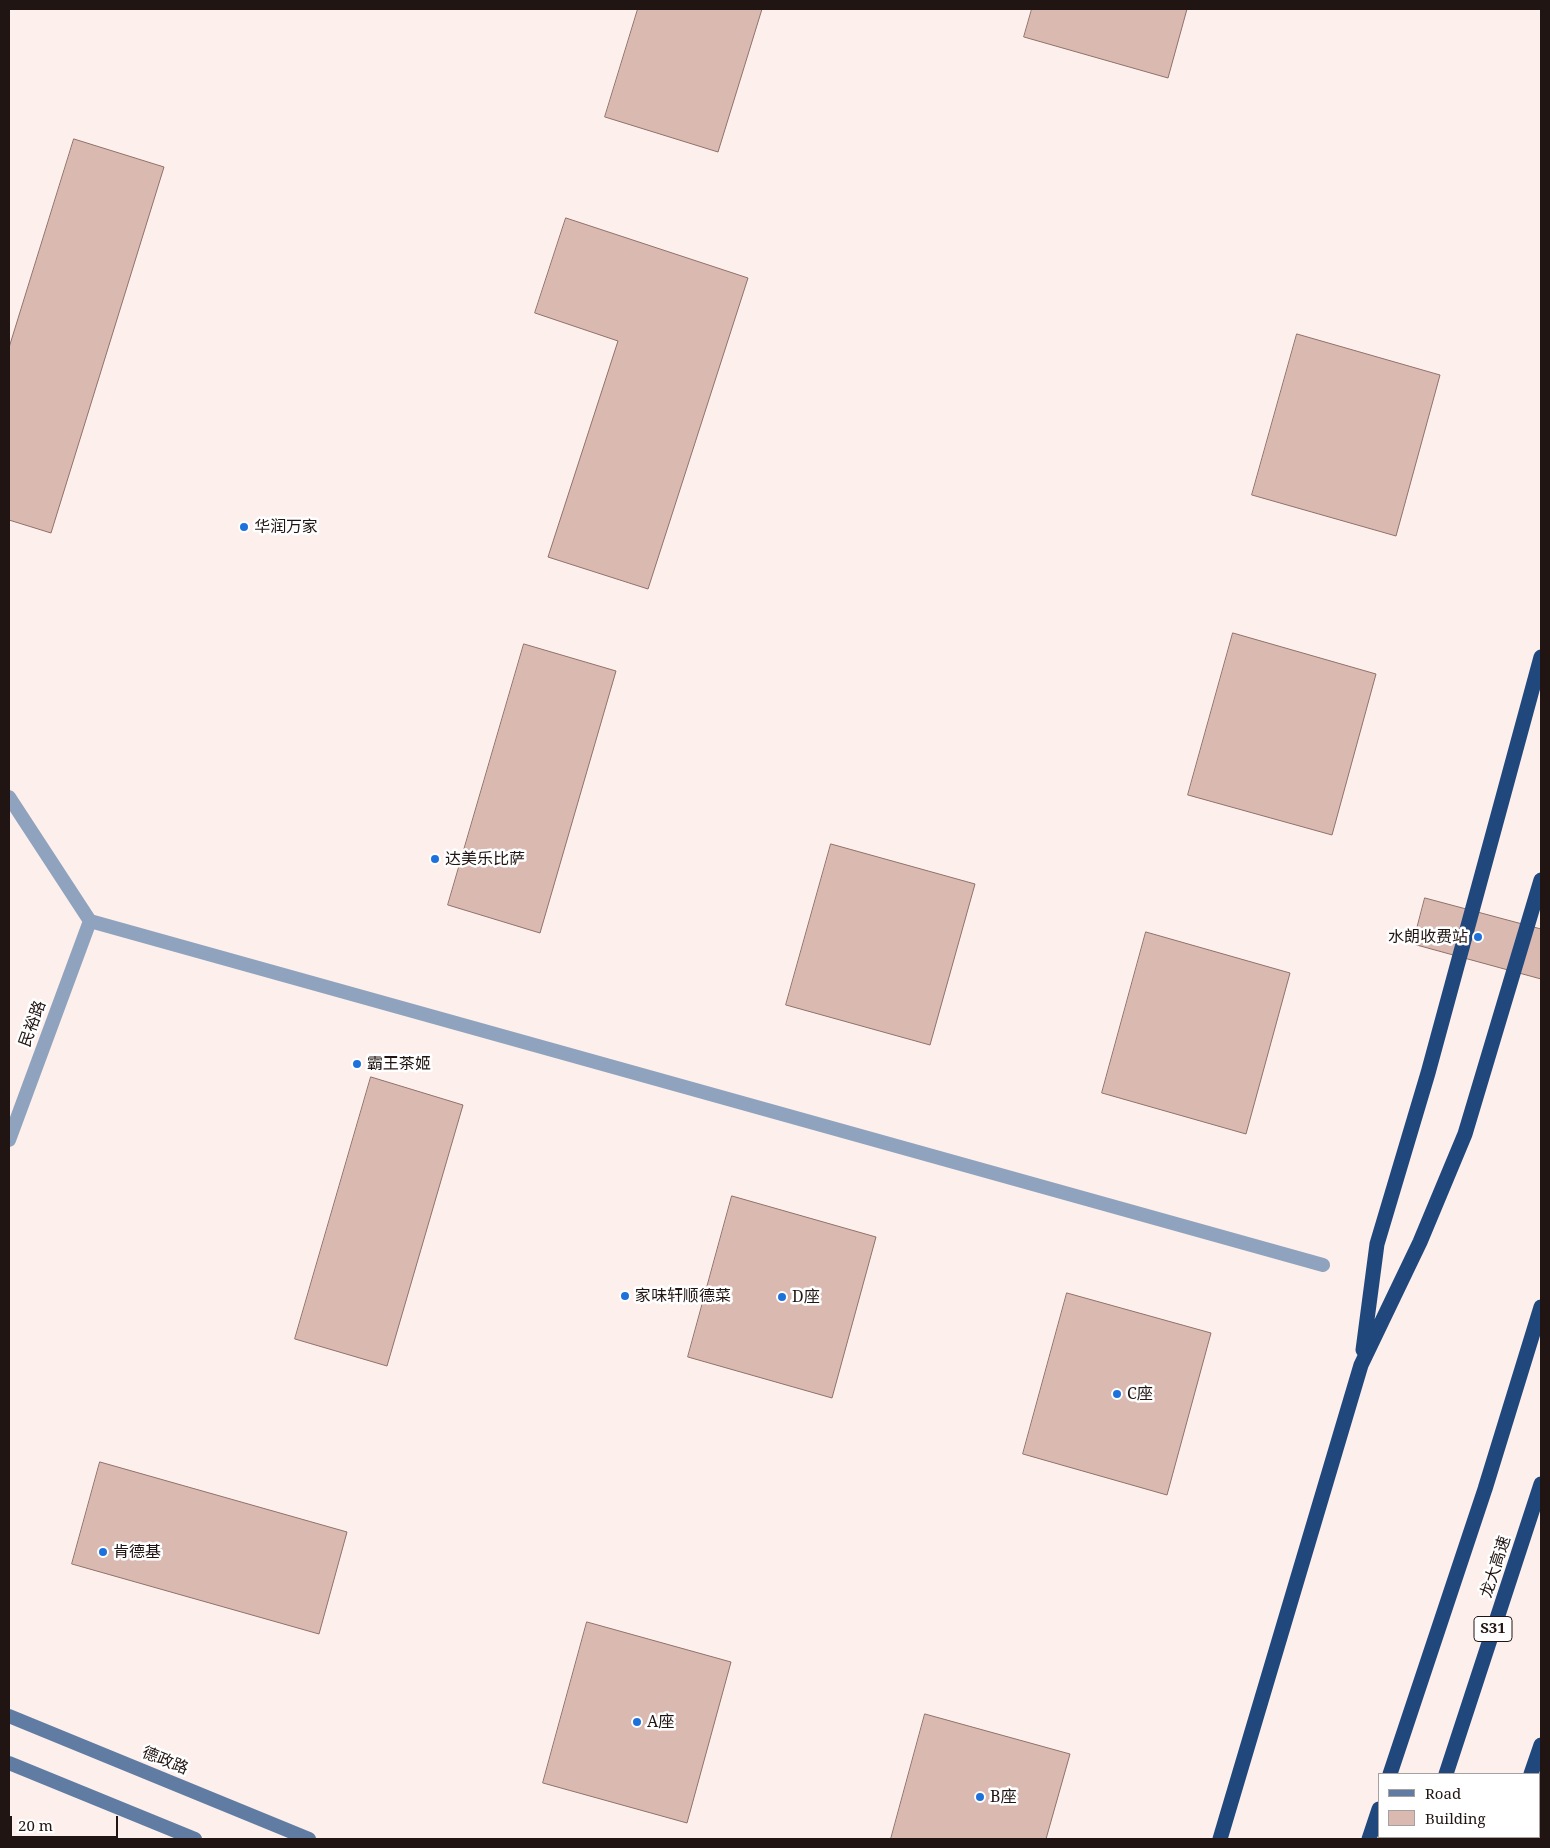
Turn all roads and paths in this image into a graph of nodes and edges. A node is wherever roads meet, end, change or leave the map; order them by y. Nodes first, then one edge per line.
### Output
1 (1541, 657) edge
2 (9, 797) edge
3 (1541, 880) edge
4 (90, 921) junction
5 (9, 1140) edge
6 (1323, 1265) dead end
7 (1541, 1307) edge
8 (1361, 1365) junction
9 (1541, 1484) edge
10 (9, 1716) edge
11 (1541, 1745) edge
12 (9, 1763) edge
13 (1390, 1773) edge
14 (1446, 1773) edge
15 (1531, 1773) edge
16 (1378, 1812) edge
17 (195, 1839) edge
18 (309, 1839) edge
19 (1220, 1839) edge
20 (1369, 1839) edge

1 - 8 highway
2 - 4 street
3 - 8 highway
4 - 5 street, 民裕路
4 - 6 street
7 - 13 highway
8 - 19 highway
9 - 14 highway, 龙大高速 / S31
10 - 18 main road, 德政路
11 - 15 highway
12 - 17 main road
16 - 20 highway

